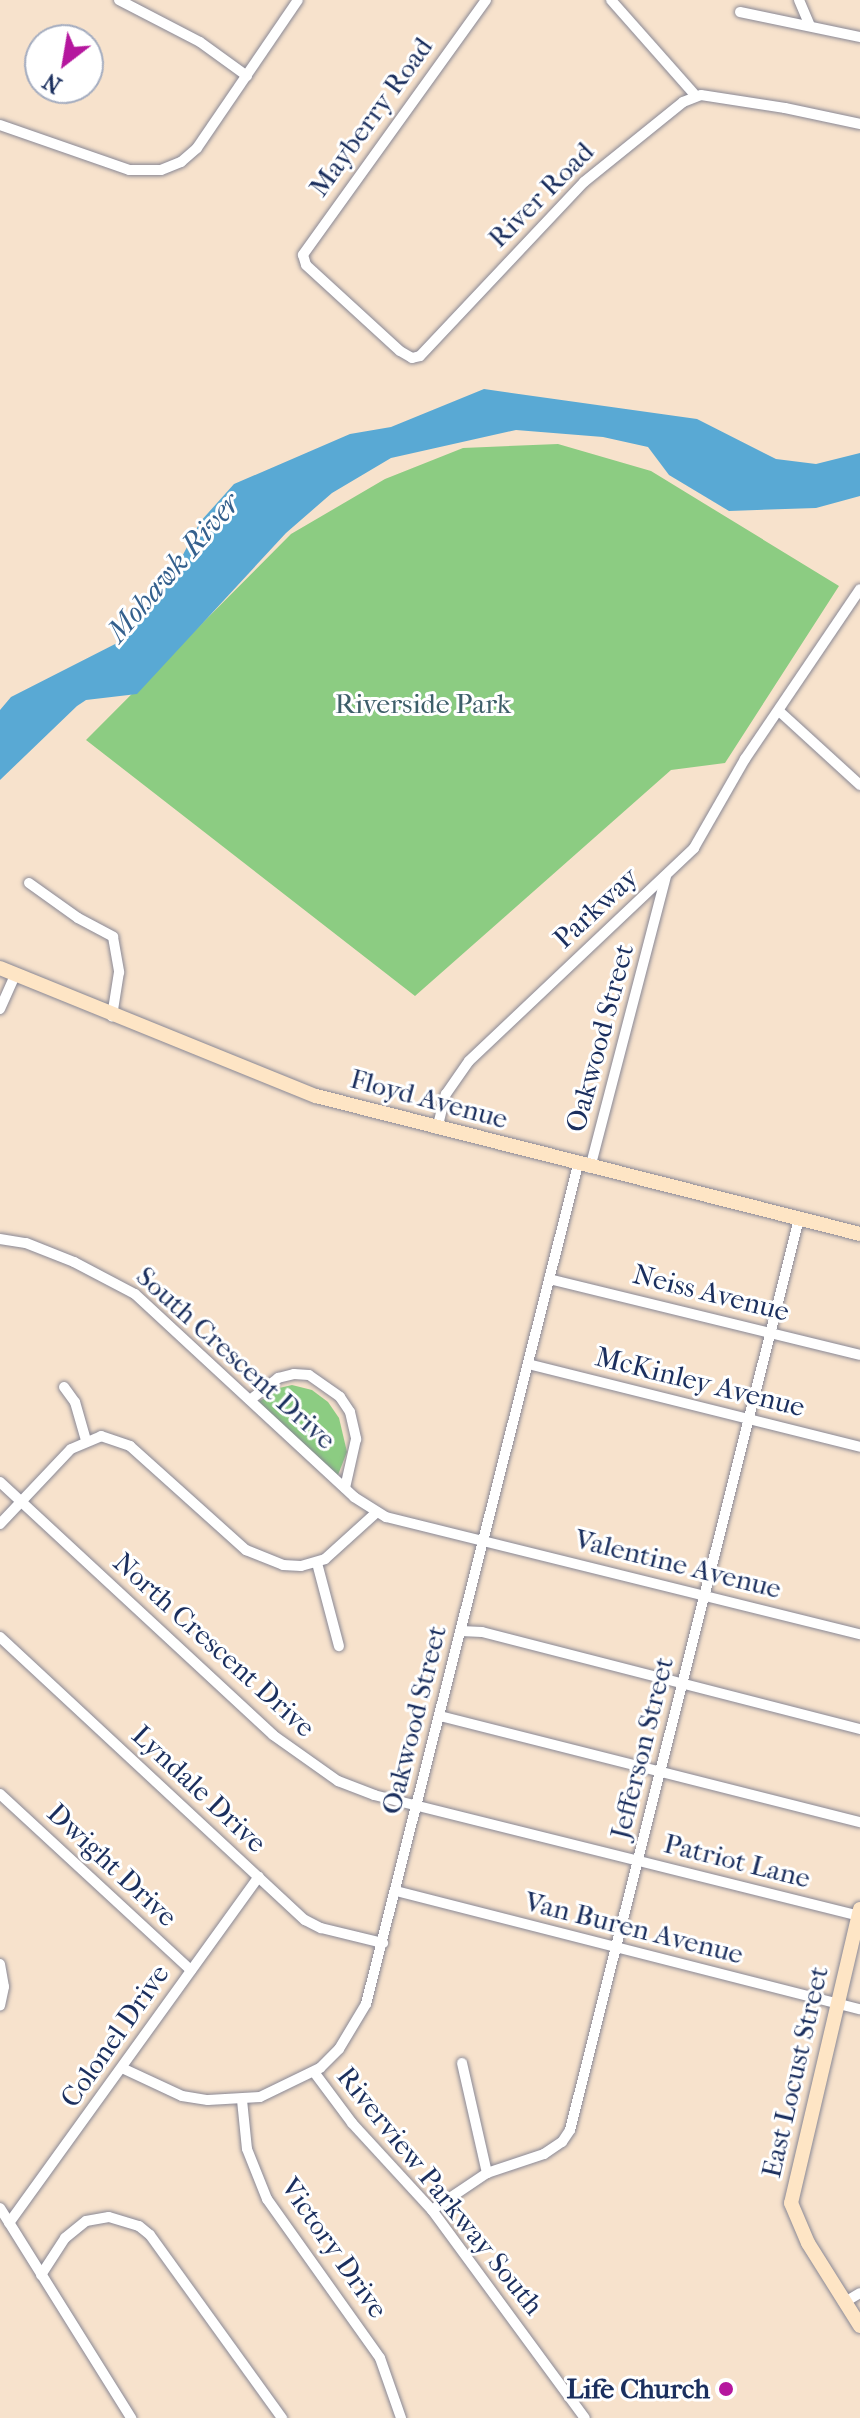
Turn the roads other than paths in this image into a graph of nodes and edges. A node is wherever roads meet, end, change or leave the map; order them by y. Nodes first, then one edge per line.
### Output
1 (119, 0) edge
2 (298, 0) edge
3 (486, 0) edge
4 (611, 0) edge
5 (799, 0) edge
6 (740, 12) dead end
7 (810, 26) junction
8 (860, 37) edge
9 (247, 76) junction
10 (696, 96) junction
11 (860, 124) edge
12 (0, 125) edge
13 (306, 265) joint
14 (860, 589) edge
15 (779, 711) junction
16 (860, 785) edge
17 (666, 875) junction
18 (29, 883) dead end
19 (0, 968) edge
20 (15, 975) junction
21 (0, 1009) edge
22 (112, 1016) junction
23 (437, 1129) junction
24 (584, 1166) junction
25 (799, 1219) junction
26 (860, 1234) edge
27 (0, 1239) edge
28 (549, 1279) junction
29 (771, 1331) junction
30 (860, 1355) edge
31 (528, 1364) junction
32 (64, 1387) dead end
33 (250, 1400) junction
34 (748, 1421) junction
35 (86, 1440) junction
36 (860, 1447) edge
37 (0, 1482) edge
38 (345, 1488) junction
39 (21, 1502) junction
40 (377, 1512) junction
41 (0, 1524) edge
42 (484, 1541) junction
43 (317, 1563) junction
44 (705, 1595) junction
45 (461, 1631) junction
46 (860, 1634) edge
47 (0, 1637) edge
48 (339, 1646) dead end
49 (683, 1684) junction
50 (440, 1716) junction
51 (860, 1729) edge
52 (660, 1772) junction
53 (0, 1794) edge
54 (417, 1804) junction
55 (860, 1822) edge
56 (639, 1861) junction
57 (259, 1877) junction
58 (396, 1891) junction
59 (859, 1914) edge
60 (383, 1943) junction
61 (617, 1949) junction
62 (0, 1964) edge
63 (191, 1970) junction
64 (838, 2004) junction
65 (0, 2006) edge
66 (860, 2009) edge
67 (462, 2063) dead end
68 (122, 2068) junction
69 (314, 2072) junction
70 (242, 2100) junction
71 (487, 2173) junction
72 (0, 2208) edge
73 (432, 2210) junction
74 (9, 2223) junction
75 (41, 2275) junction
76 (860, 2293) edge
77 (845, 2302) junction
78 (860, 2326) edge
79 (131, 2418) edge
80 (282, 2418) edge
81 (401, 2418) edge
82 (585, 2418) edge

1 - 9 street
2 - 9 street
3 - 13 street, Mayberry Road
4 - 10 street
5 - 7 street
6 - 7 street
7 - 8 street
9 - 12 street
10 - 11 street
10 - 13 street, River Road
14 - 15 street, Parkway
15 - 16 street
15 - 17 street, Parkway
17 - 23 street, Parkway
17 - 24 street, Oakwood Street
18 - 22 street
19 - 20 street, Floyd Avenue
20 - 21 street
20 - 22 street, Floyd Avenue
22 - 23 street, Floyd Avenue
23 - 24 street, Floyd Avenue
24 - 25 street, Floyd Avenue
24 - 28 street, Oakwood Street
25 - 26 street, Floyd Avenue
25 - 29 street, Jefferson Street
27 - 33 street, South Crescent Drive
28 - 29 street, Neiss Avenue
28 - 31 street, Oakwood Street
29 - 30 street, Neiss Avenue
29 - 34 street, Jefferson Street
31 - 34 street, McKinley Avenue
31 - 42 street, Oakwood Street
32 - 35 street
33 - 38 street, South Crescent Drive
33 - 38 street
34 - 36 street, McKinley Avenue
34 - 44 street, Jefferson Street
35 - 39 street
35 - 43 street
37 - 39 street, North Crescent Drive
38 - 40 street, South Crescent Drive
39 - 41 street
39 - 54 street, North Crescent Drive
40 - 42 street, Valentine Avenue
40 - 43 street
42 - 44 street, Valentine Avenue
42 - 45 street, Oakwood Street
43 - 48 street
44 - 46 street, Valentine Avenue
44 - 49 street, Jefferson Street
45 - 49 street
45 - 50 street, Oakwood Street
47 - 57 street, Lyndale Drive
49 - 51 street
49 - 52 street, Jefferson Street
50 - 52 street
50 - 54 street, Oakwood Street
52 - 55 street
52 - 56 street, Jefferson Street
53 - 63 street, Dwight Drive
54 - 56 street, Patriot Lane
54 - 58 street, Oakwood Street
56 - 59 street, Patriot Lane
56 - 61 street, Jefferson Street
57 - 60 street, Lyndale Drive
57 - 63 street, Colonel Drive
58 - 60 street, Oakwood Street
58 - 61 street, Van Buren Avenue
59 - 64 street, East Locust Street
60 - 69 street, Oakwood Street
61 - 64 street, Van Buren Avenue
61 - 71 street, Jefferson Street
62 - 65 street
63 - 68 street, Colonel Drive
64 - 66 street, Van Buren Avenue
64 - 77 street, East Locust Street
67 - 71 street
68 - 70 street, Oakwood Street
68 - 74 street, Colonel Drive
69 - 70 street, Oakwood Street
69 - 73 street, Riverview Parkway South
70 - 81 street, Victory Drive
71 - 73 street, Jefferson Street
72 - 74 street
73 - 82 street, Riverview Parkway South
74 - 75 street
75 - 79 street
75 - 80 street
76 - 77 street
77 - 78 street, East Locust Street

